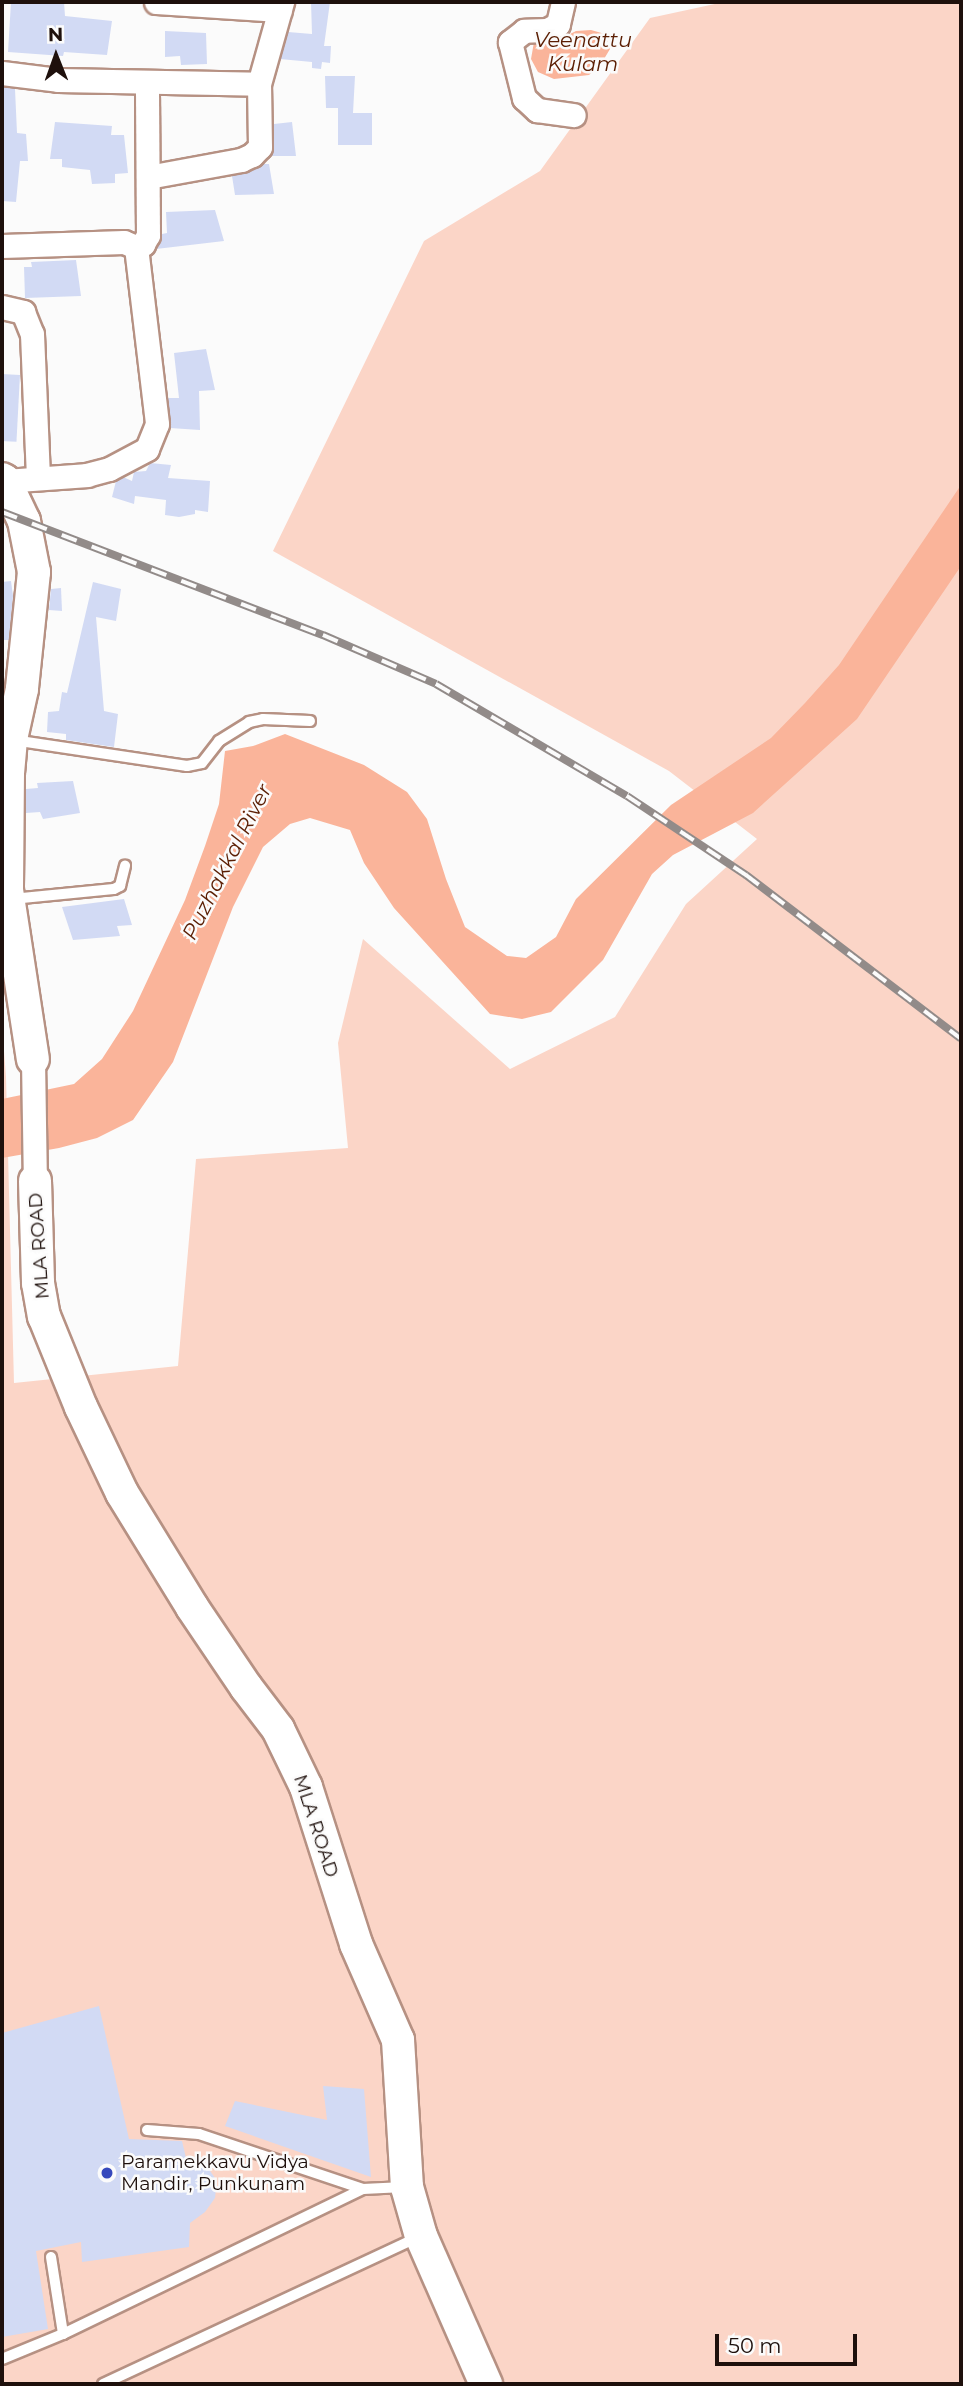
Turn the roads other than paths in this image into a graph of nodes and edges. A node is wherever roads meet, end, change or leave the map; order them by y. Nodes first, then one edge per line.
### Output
1 (156, 2) edge
2 (564, 2) edge
3 (281, 6) edge
4 (2, 73) edge
5 (148, 82) junction
6 (259, 84) junction
7 (574, 115) dead end
8 (148, 177) junction
9 (2, 246) edge
10 (136, 247) junction
11 (2, 307) edge
12 (38, 476) junction
13 (4, 480) edge
14 (310, 721) dead end
15 (10, 739) junction
16 (5, 825) edge
17 (125, 866) dead end
18 (9, 899) junction
19 (33, 1059) joint
20 (35, 1181) joint
21 (147, 2130) dead end
22 (407, 2187) junction
23 (362, 2189) junction
24 (421, 2236) junction
25 (51, 2258) dead end
26 (63, 2334) junction
27 (2, 2359) edge
28 (103, 2384) edge
29 (486, 2384) edge

1 - 3 street
2 - 7 street
3 - 6 street
4 - 5 street
5 - 6 street
5 - 8 street
6 - 8 street
8 - 10 street
9 - 10 street
10 - 12 street
11 - 12 street
12 - 13 street
13 - 15 street
14 - 15 lane
15 - 16 street
16 - 18 street
17 - 18 lane
18 - 19 street
19 - 20 street
20 - 22 street, MLA ROAD
21 - 23 lane
22 - 23 lane
22 - 24 street, MLA ROAD
23 - 26 lane
24 - 28 lane
24 - 29 street, MLA ROAD
25 - 26 lane
26 - 27 lane

